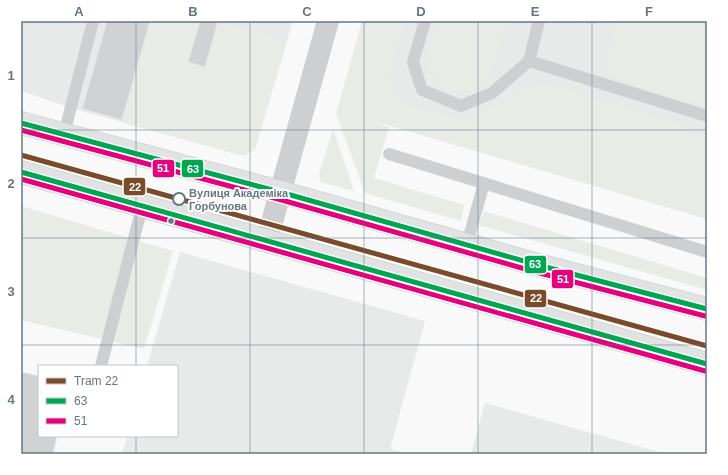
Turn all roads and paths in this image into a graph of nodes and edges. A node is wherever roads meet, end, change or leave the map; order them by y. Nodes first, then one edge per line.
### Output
1 (93, 21) edge
2 (328, 21) edge
3 (425, 21) edge
4 (539, 21) edge
5 (529, 61) junction
6 (707, 116) edge
7 (21, 123) edge
8 (64, 134) junction
9 (389, 154) dead end
10 (21, 172) edge
11 (484, 184) junction
12 (280, 192) junction
13 (142, 207) junction
14 (267, 240) junction
15 (467, 244) junction
16 (707, 252) edge
17 (707, 309) edge
18 (707, 364) edge
19 (101, 365) edge

1 - 8 lane
2 - 12 street
3 - 5 lane
4 - 5 lane
5 - 6 lane
7 - 8 main road
8 - 12 main road
9 - 11 lane
10 - 13 main road
11 - 15 lane
11 - 16 lane
12 - 14 street
12 - 15 main road
13 - 14 main road
13 - 19 lane
14 - 18 main road
15 - 17 main road

